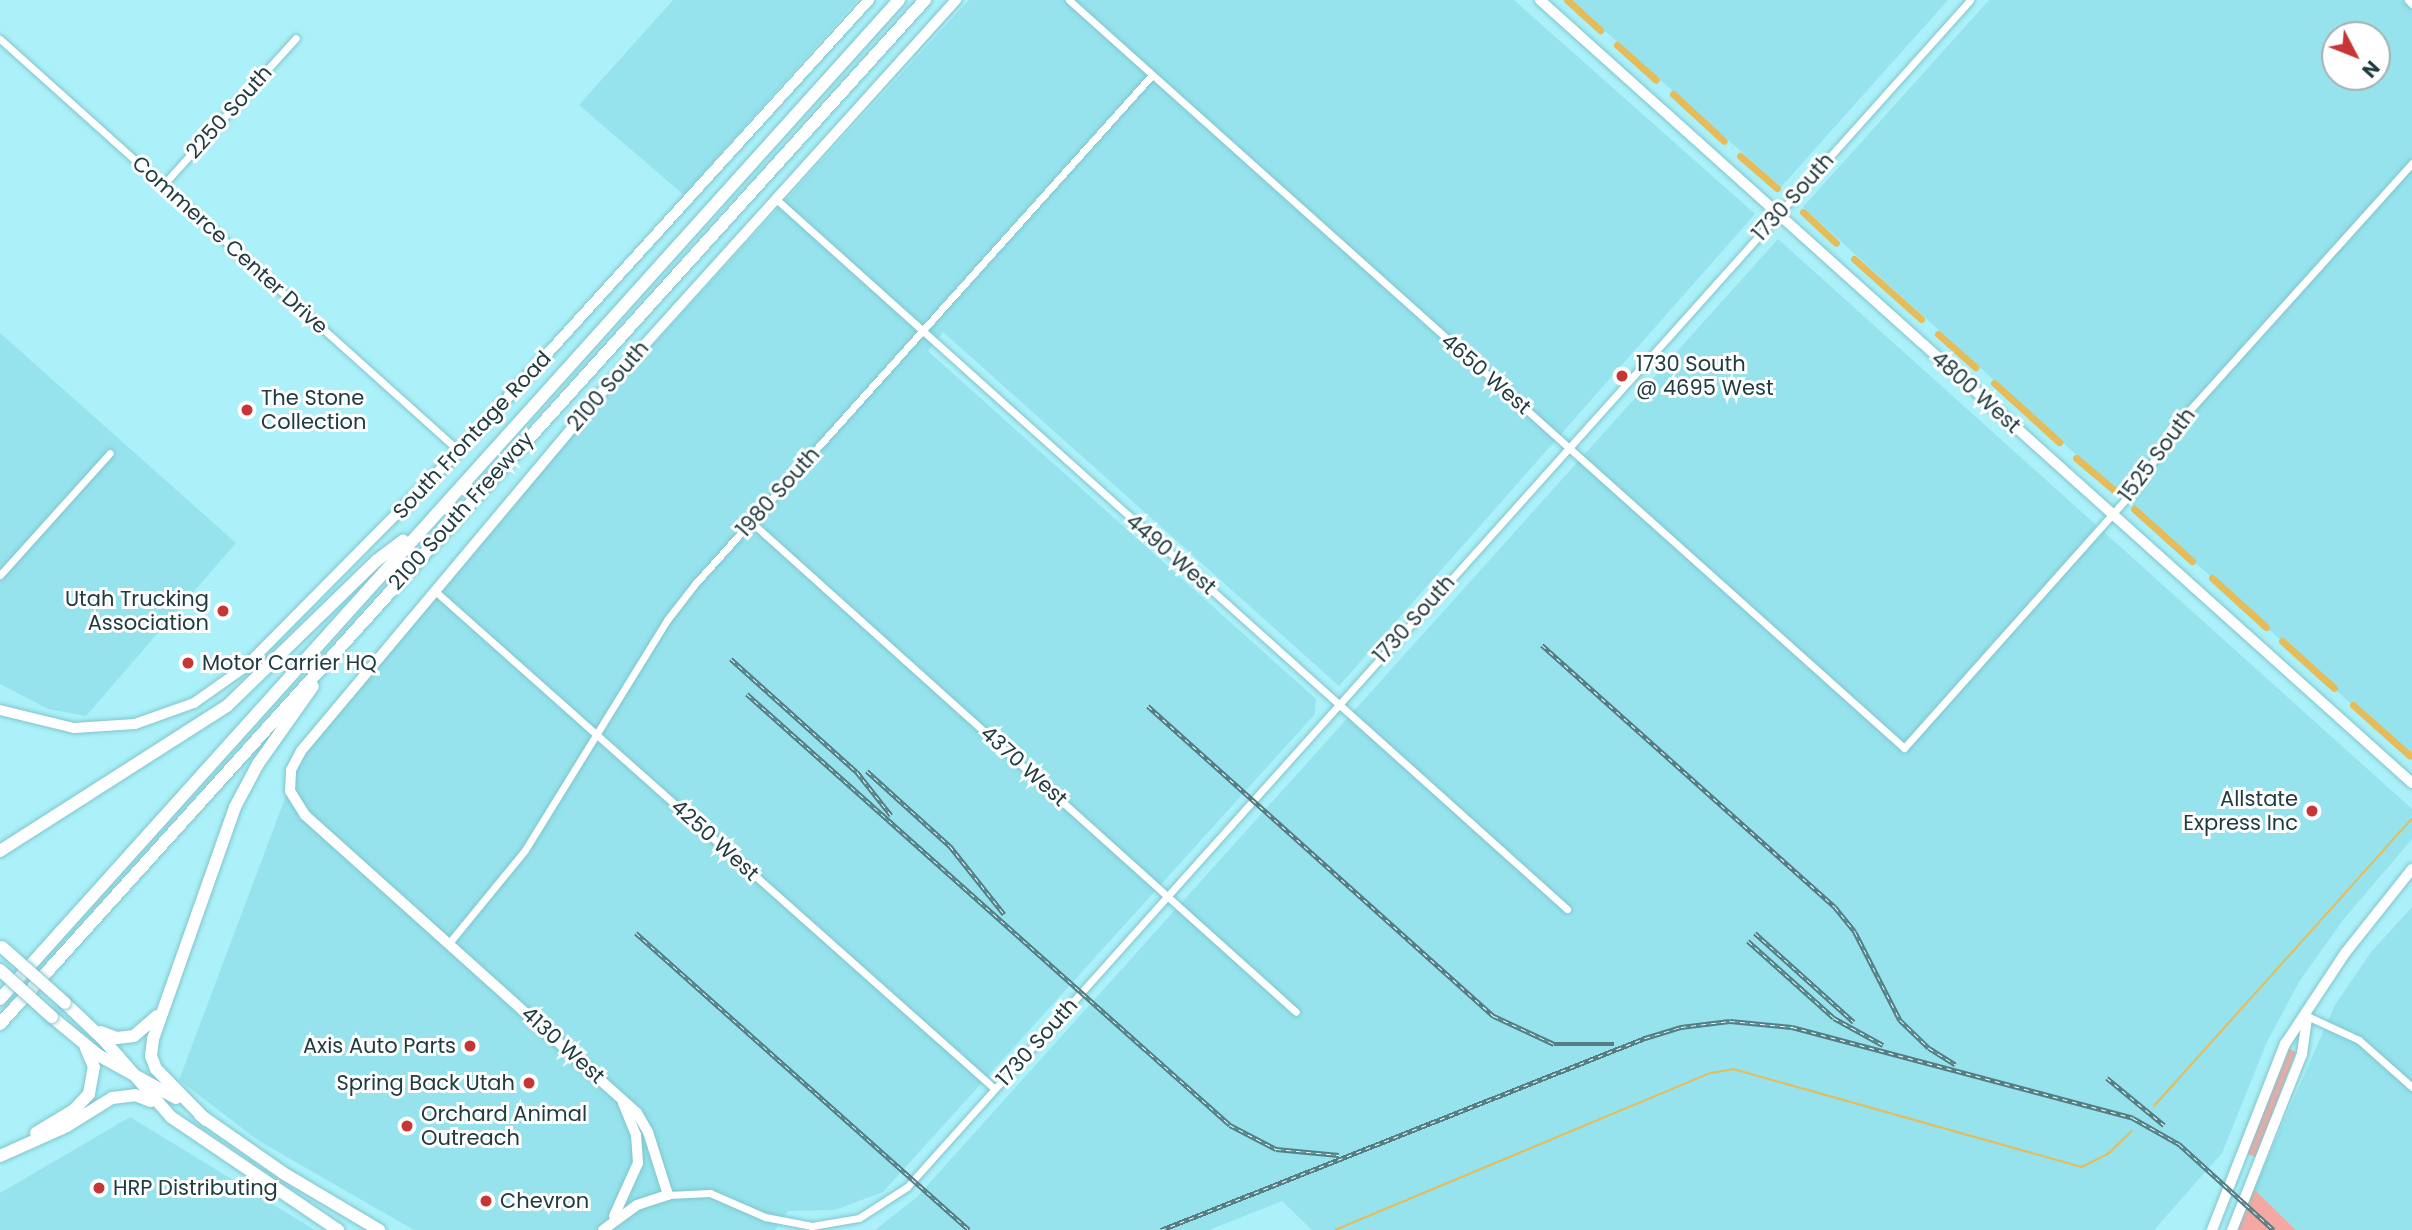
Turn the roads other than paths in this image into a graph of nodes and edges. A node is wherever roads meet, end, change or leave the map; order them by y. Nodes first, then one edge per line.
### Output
1 (869, 0) edge
2 (899, 0) edge
3 (925, 0) edge
4 (956, 0) edge
5 (1069, 0) edge
6 (1540, 0) edge
7 (1970, 0) edge
8 (2408, 0) edge
9 (2412, 4) edge
10 (296, 38) dead end
11 (0, 39) edge
12 (1152, 75) junction
13 (2412, 163) edge
14 (163, 185) junction
15 (776, 199) junction
16 (1778, 214) junction
17 (923, 331) junction
18 (1569, 446) junction
19 (459, 451) junction
20 (110, 453) dead end
21 (460, 513) junction
22 (2112, 514) junction
23 (750, 521) junction
24 (426, 524) junction
25 (0, 575) edge
26 (435, 591) junction
27 (1340, 702) junction
28 (0, 710) edge
29 (596, 734) junction
30 (1904, 748) joint
31 (2412, 783) edge
32 (290, 791) joint
33 (93, 792) junction
34 (0, 845) edge
35 (0, 850) edge
36 (2412, 869) edge
37 (1168, 895) junction
38 (1567, 909) dead end
39 (449, 943) junction
40 (1, 946) edge
41 (178, 961) junction
42 (0, 970) edge
43 (0, 999) edge
44 (1296, 1012) dead end
45 (2307, 1016) junction
46 (0, 1024) edge
47 (94, 1029) junction
48 (81, 1043) junction
49 (130, 1072) junction
50 (2412, 1087) edge
51 (995, 1089) junction
52 (615, 1091) junction
53 (159, 1106) junction
54 (206, 1120) junction
55 (0, 1156) edge
56 (668, 1195) junction
57 (847, 1221) junction
58 (607, 1226) edge
59 (338, 1230) edge
60 (379, 1230) edge
61 (852, 1230) edge
62 (2212, 1230) edge
63 (2232, 1230) edge

1 - 19 street, South Frontage Road
2 - 24 highway, 2100 South Freeway
3 - 21 highway, 2100 South Freeway
4 - 15 street, 2100 South
5 - 12 street, 4650 West
6 - 16 street, 4800 West
7 - 16 street, 1730 South
8 - 9 street
10 - 14 street, 2250 South
11 - 14 street, Commerce Center Drive
12 - 17 street, 1980 South
12 - 18 street, 4650 West
13 - 22 street, 1525 South
14 - 19 street, Commerce Center Drive
15 - 17 street, 4490 West
15 - 26 street, 2100 South
16 - 18 street, 1730 South
16 - 22 street, 4800 West
17 - 23 street, 1980 South
17 - 27 street, 4490 West
18 - 27 street, 1730 South
18 - 30 street, 4650 West
19 - 28 street, South Frontage Road
20 - 25 street
21 - 41 highway
21 - 46 highway, 2100 South Freeway
22 - 30 street, 1525 South
22 - 31 street, 4800 West
23 - 29 street, 1980 South
23 - 37 street, 4370 West
24 - 33 highway
24 - 43 highway, 2100 South Freeway
26 - 29 street, 4250 West
26 - 32 street, 2100 South
27 - 37 street, 1730 South
27 - 38 street, 4490 West
29 - 39 street, 1980 South
29 - 51 street, 4250 West
32 - 39 street, 4130 West
33 - 34 highway
33 - 35 highway
36 - 45 street
37 - 44 street, 4370 West
37 - 51 street, 1730 South
39 - 52 street, 4130 West
40 - 47 highway, bridge
41 - 47 highway
41 - 54 highway
42 - 48 highway, bridge
45 - 50 street
45 - 62 street
45 - 63 street
47 - 49 highway
48 - 49 highway
48 - 55 highway
49 - 53 highway
49 - 54 highway
51 - 57 street, 1730 South
52 - 56 street, 4130 West
52 - 58 street
53 - 55 highway
53 - 59 highway
54 - 60 highway
56 - 57 street
56 - 58 street
57 - 61 street

